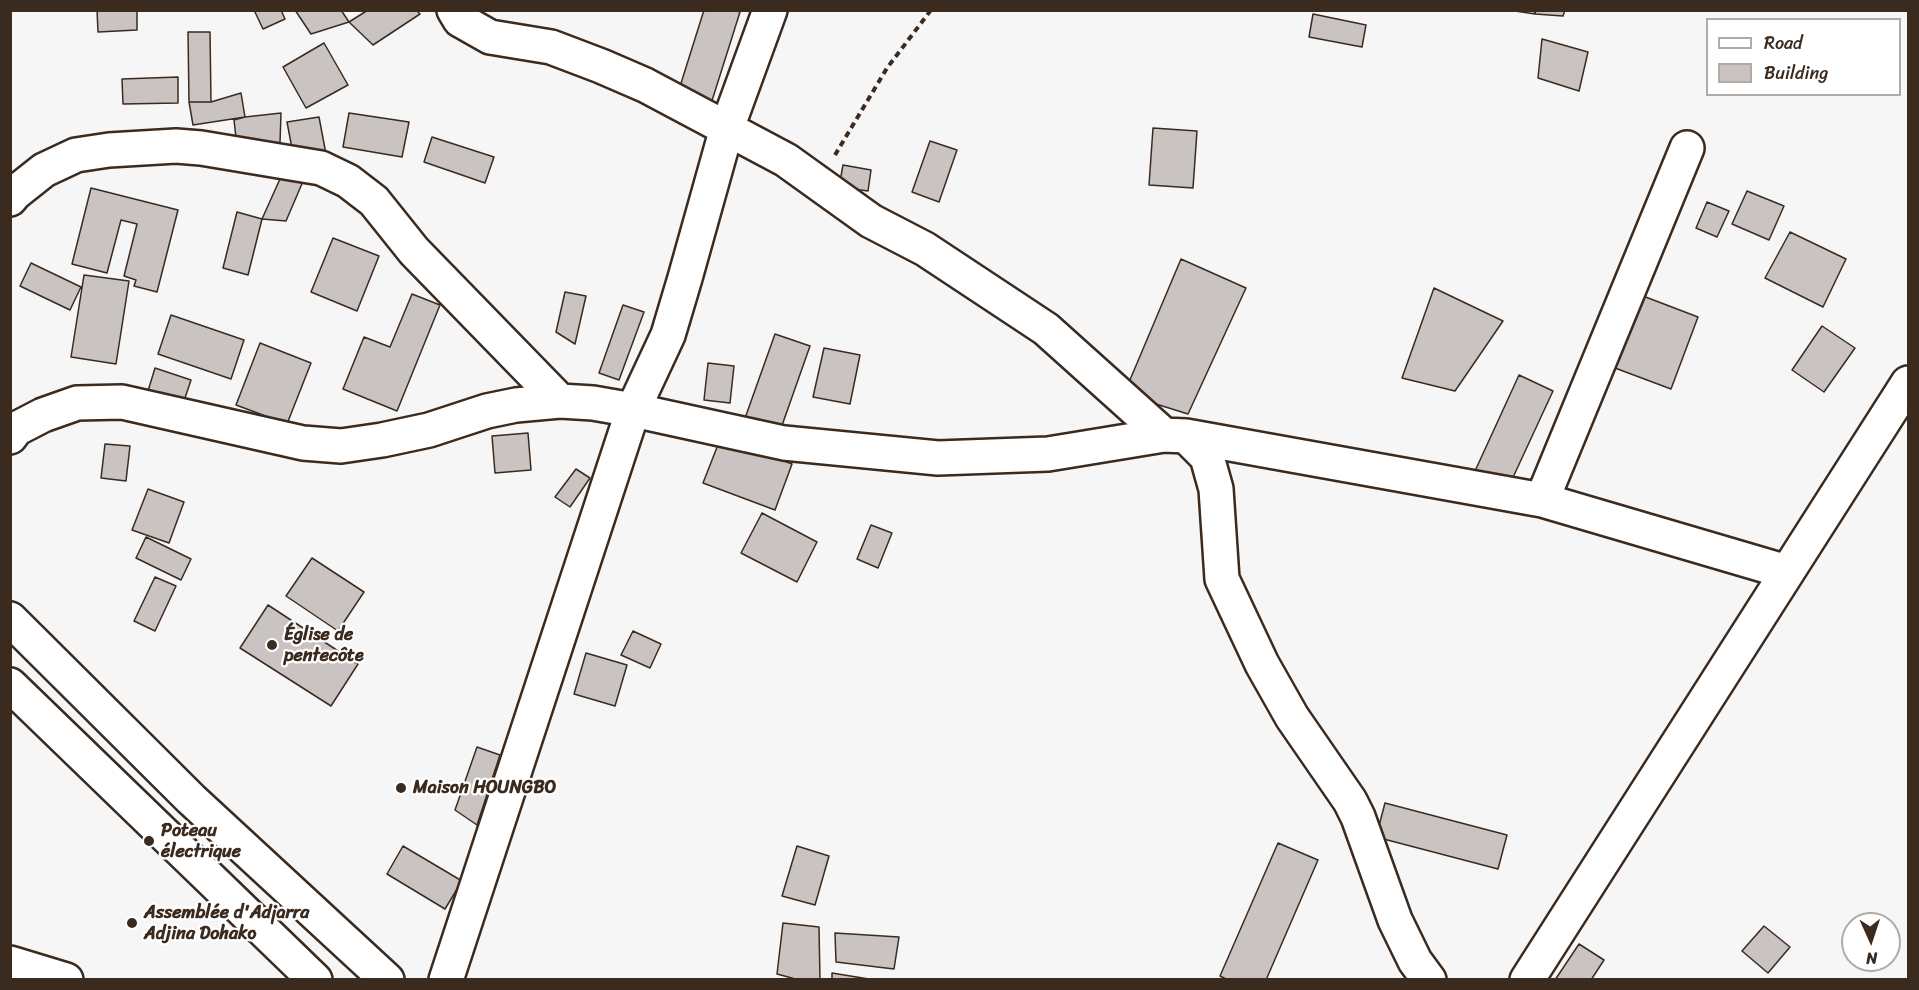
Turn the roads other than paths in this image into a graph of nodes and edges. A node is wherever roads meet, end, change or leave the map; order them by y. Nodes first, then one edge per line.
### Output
1 (454, 10) edge
2 (770, 10) edge
3 (727, 128) junction
4 (1687, 148) dead end
5 (10, 199) edge
6 (1908, 384) edge
7 (560, 401) junction
8 (633, 410) junction
9 (1175, 435) junction
10 (10, 437) edge
11 (1542, 500) junction
12 (1787, 572) junction
13 (10, 619) edge
14 (10, 685) edge
15 (10, 963) edge
16 (66, 980) edge
17 (315, 980) edge
18 (387, 980) edge
19 (446, 980) edge
20 (1430, 980) edge
21 (1527, 980) edge

1 - 3 street
2 - 3 street
3 - 8 street
3 - 9 street
4 - 11 street
5 - 7 street
6 - 12 street
7 - 8 street
7 - 10 street
8 - 9 street
8 - 19 street
9 - 11 street
9 - 20 street
11 - 12 street
12 - 21 street
13 - 18 street
14 - 17 street
15 - 16 street

